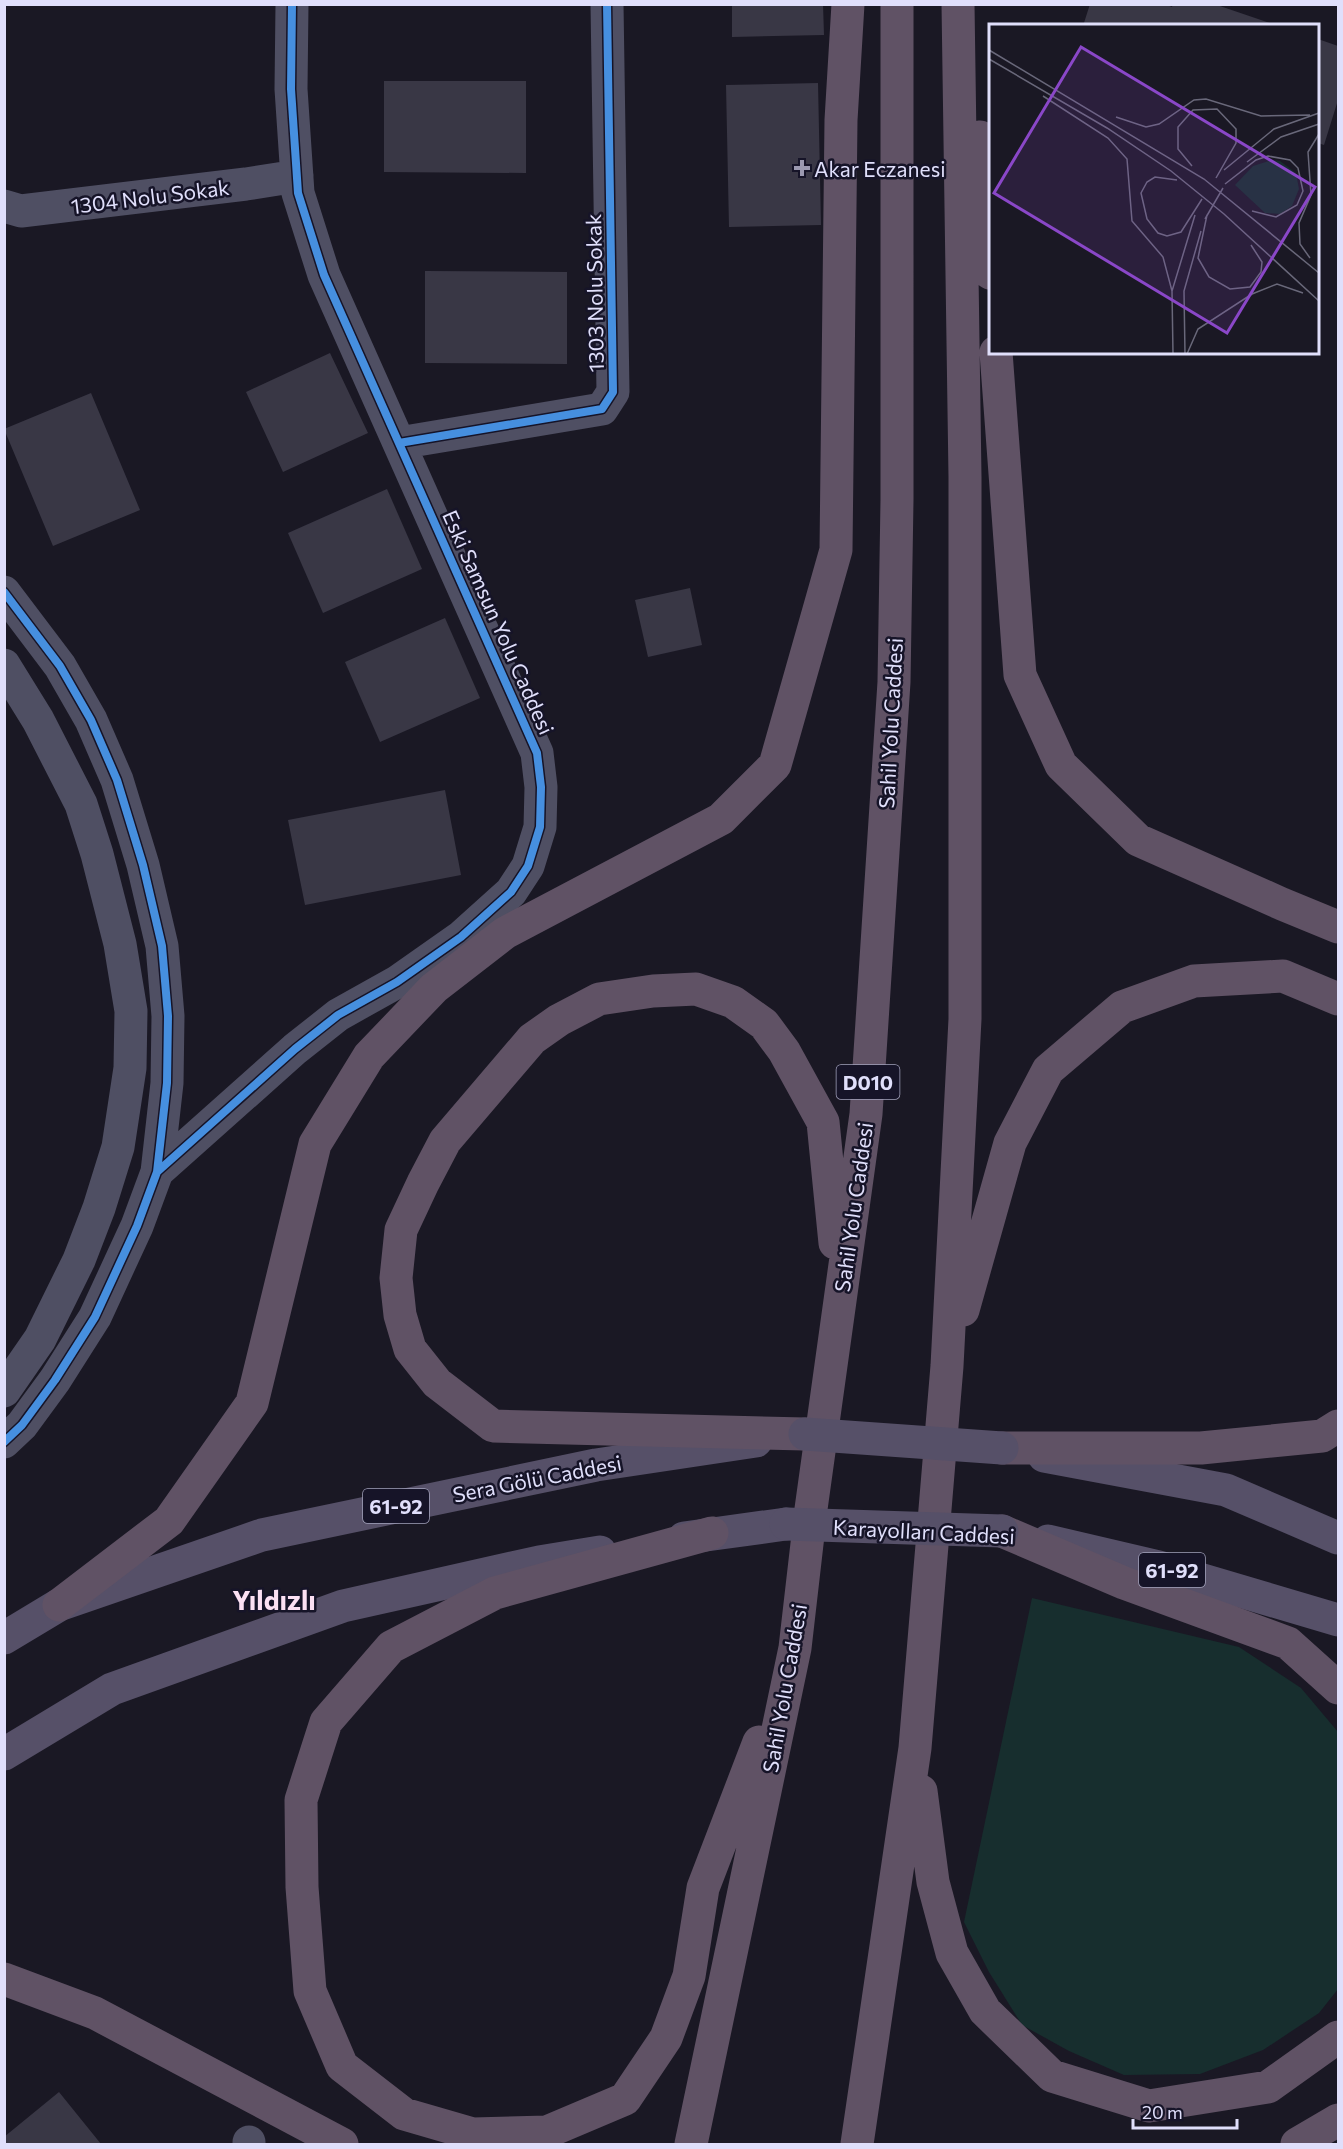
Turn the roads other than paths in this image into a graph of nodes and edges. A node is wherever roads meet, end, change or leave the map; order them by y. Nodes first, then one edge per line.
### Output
1 (292, 4) edge
2 (607, 4) edge
3 (848, 4) edge
4 (897, 4) edge
5 (958, 4) edge
6 (970, 4) edge
7 (297, 176) junction
8 (4, 206) edge
9 (989, 260) edge
10 (996, 354) edge
11 (399, 443) junction
12 (4, 592) edge
13 (4, 665) edge
14 (1338, 927) edge
15 (1338, 999) edge
16 (157, 1172) junction
17 (840, 1300) junction
18 (947, 1366) junction
19 (4, 1391) edge
20 (1338, 1426) edge
21 (805, 1434) junction
22 (4, 1442) edge
23 (1002, 1448) junction
24 (1002, 1531) junction
25 (712, 1533) junction
26 (1338, 1538) edge
27 (59, 1605) junction
28 (1338, 1620) edge
29 (4, 1638) edge
30 (795, 1647) junction
31 (1338, 1688) edge
32 (915, 1748) junction
33 (4, 1754) edge
34 (4, 1979) edge
35 (1338, 2037) edge
36 (1338, 2120) edge
37 (342, 2145) edge
38 (691, 2145) edge
39 (857, 2145) edge
40 (1297, 2145) edge

1 - 7 street, Eski Samsun Yolu Caddesi
2 - 11 street, 1303 Nolu Sokak
3 - 27 highway
4 - 17 highway, Sahil Yolu Caddesi / D010
5 - 18 highway
6 - 9 highway
7 - 8 street, 1304 Nolu Sokak
7 - 11 street, Eski Samsun Yolu Caddesi
10 - 14 highway
11 - 16 street, Eski Samsun Yolu Caddesi
12 - 16 street
13 - 19 street
15 - 18 highway
16 - 22 street
17 - 21 highway
17 - 30 highway, Sahil Yolu Caddesi / D010
18 - 32 highway
20 - 23 highway
21 - 23 main road, 61-92, bridge
21 - 27 main road, Sera Gölü Caddesi / 61-92
23 - 26 main road, 61-92
24 - 25 main road, Karayolları Caddesi / 61-92, bridge
24 - 28 main road, Karayolları Caddesi / 61-92
24 - 31 highway
25 - 30 highway
25 - 33 main road, 61-92
27 - 29 main road, Sera Gölü Caddesi / 61-92
30 - 38 highway, Sahil Yolu Caddesi / D010
32 - 35 highway
32 - 39 highway
34 - 37 highway
36 - 40 highway

